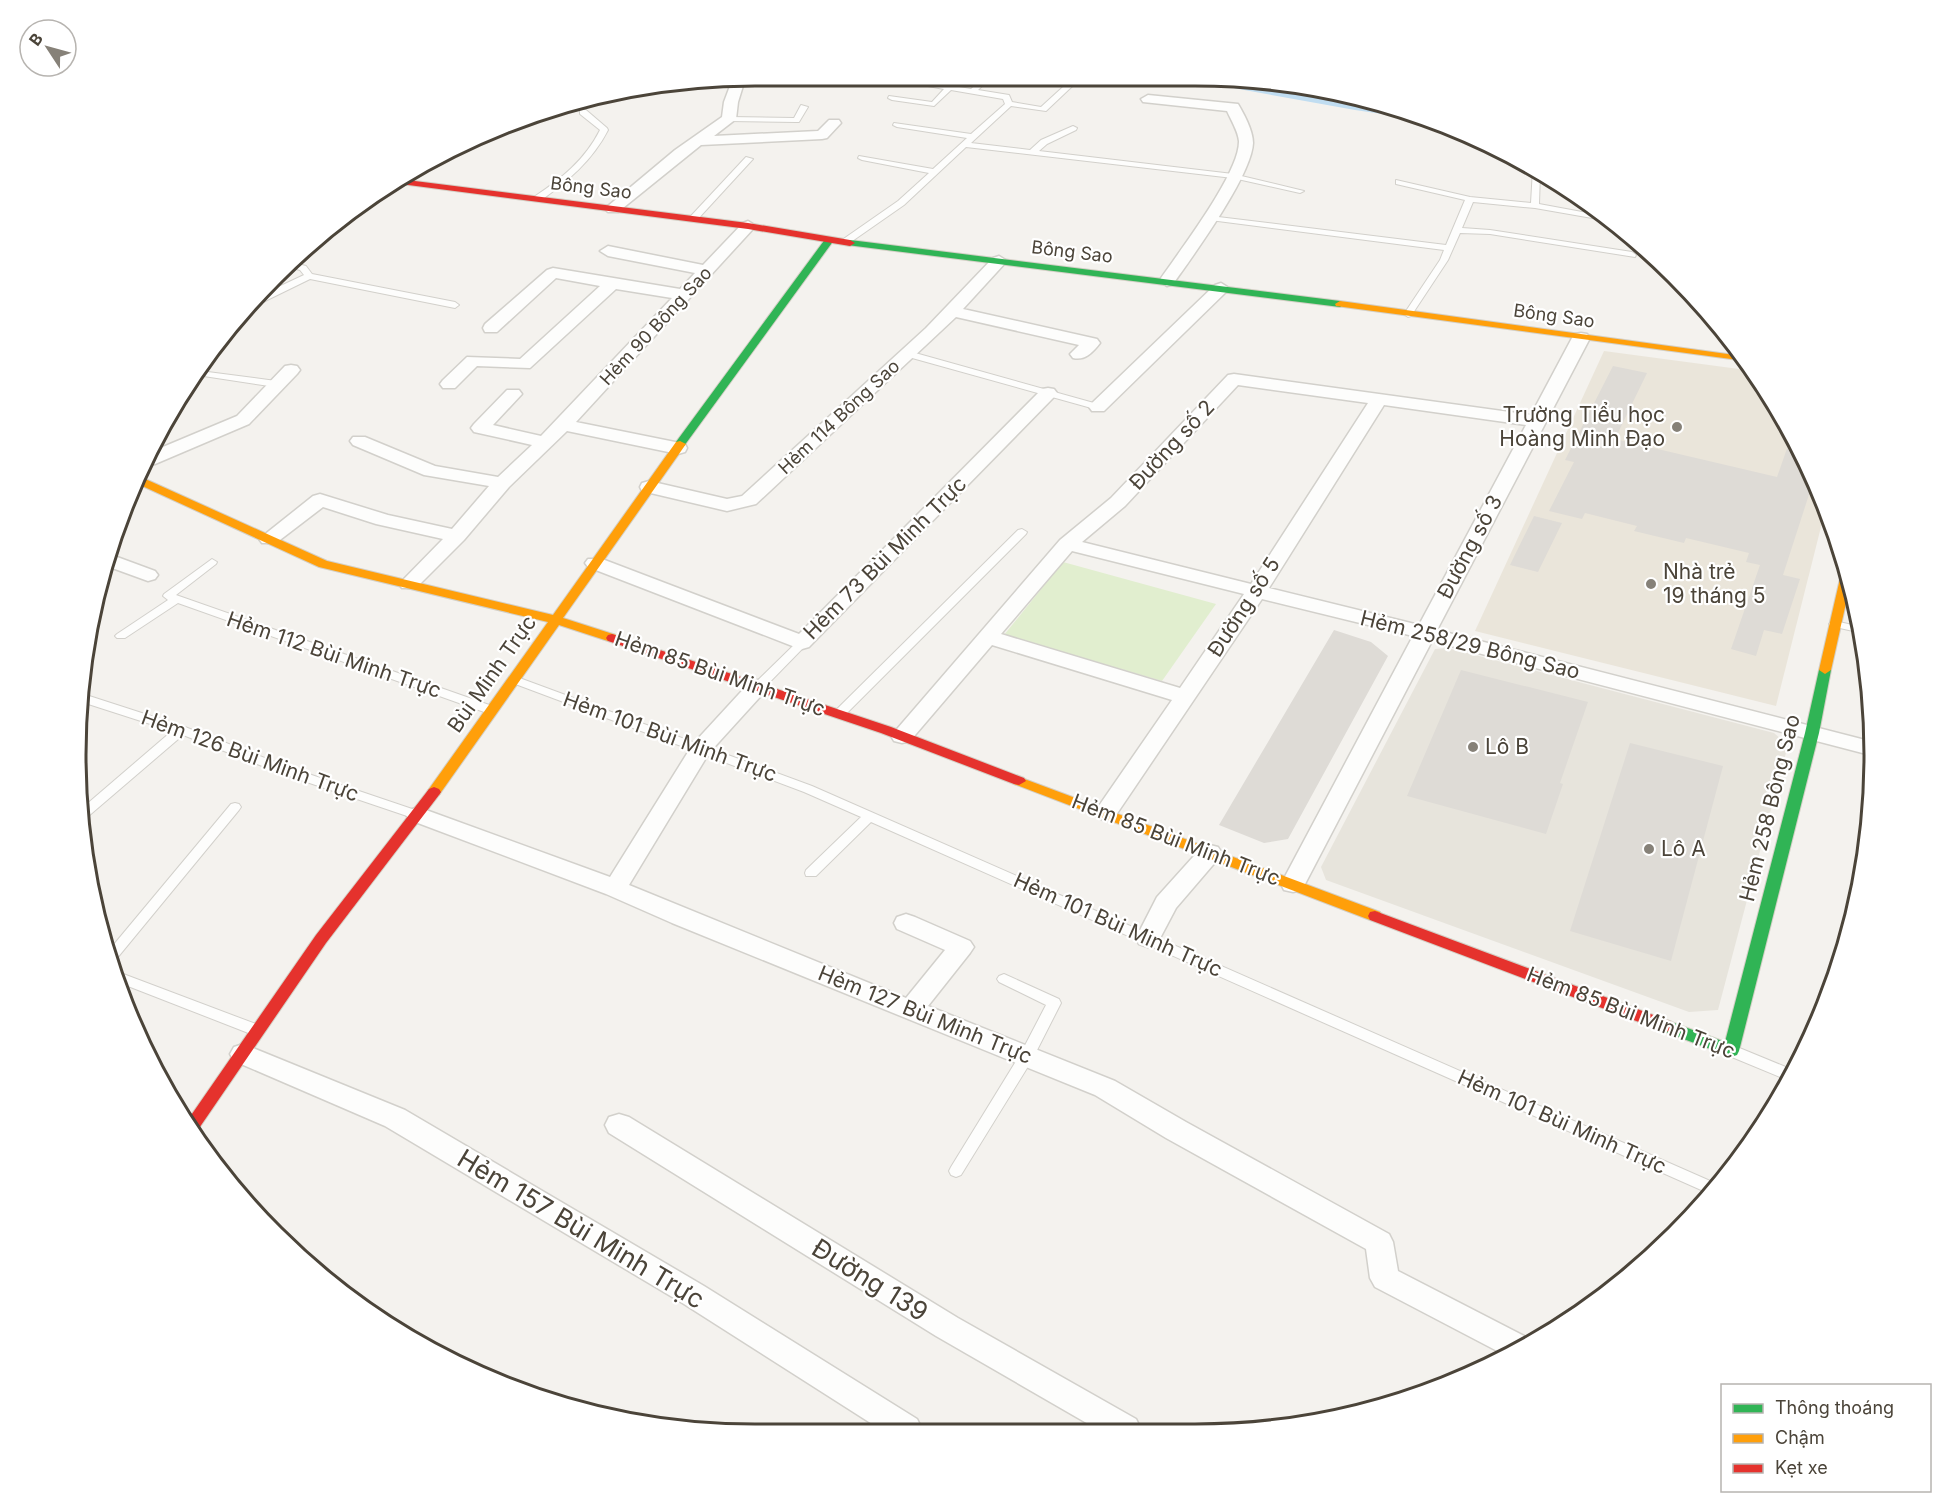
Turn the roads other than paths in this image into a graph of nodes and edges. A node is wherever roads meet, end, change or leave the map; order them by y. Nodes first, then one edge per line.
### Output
1 (737, 86) edge
2 (932, 86) edge
3 (978, 86) edge
4 (1068, 86) edge
5 (948, 89) junction
6 (972, 92) junction
7 (892, 98) dead end
8 (1148, 99) dead end
9 (1009, 104) junction
10 (804, 107) dead end
11 (583, 112) dead end
12 (729, 118) junction
13 (834, 123) dead end
14 (897, 125) dead end
15 (1073, 128) dead end
16 (974, 136) junction
17 (696, 141) junction
18 (966, 145) junction
19 (1033, 153) junction
20 (862, 158) dead end
21 (749, 159) dead end
22 (936, 172) junction
23 (1233, 176) junction
24 (1536, 179) edge
25 (1399, 182) dead end
26 (408, 183) edge
27 (1300, 191) dead end
28 (537, 199) junction
29 (1470, 199) junction
30 (1535, 206) junction
31 (613, 209) junction
32 (1591, 216) edge
33 (1210, 218) junction
34 (693, 219) junction
35 (748, 226) junction
36 (1457, 230) junction
37 (829, 240) junction
38 (845, 242) junction
39 (1449, 248) junction
40 (608, 251) dead end
41 (1632, 255) dead end
42 (999, 261) junction
43 (298, 267) edge
44 (707, 271) junction
45 (309, 276) junction
46 (1167, 281) junction
47 (613, 283) junction
48 (1221, 288) junction
49 (269, 295) edge
50 (684, 295) junction
51 (455, 305) dead end
52 (952, 311) junction
53 (1408, 314) junction
54 (491, 328) dead end
55 (1581, 338) junction
56 (908, 354) junction
57 (1079, 354) dead end
58 (1731, 356) edge
59 (291, 370) dead end
60 (205, 374) edge
61 (276, 384) junction
62 (449, 384) dead end
63 (1048, 393) junction
64 (513, 394) dead end
65 (1379, 399) junction
66 (1098, 407) joint
67 (1537, 422) junction
68 (563, 425) junction
69 (359, 441) dead end
70 (545, 442) junction
71 (678, 448) junction
72 (157, 456) edge
73 (144, 482) edge
74 (502, 483) junction
75 (649, 487) junction
76 (1022, 532) dead end
77 (457, 536) junction
78 (269, 539) junction
79 (1067, 544) junction
80 (114, 562) edge
81 (212, 562) dead end
82 (595, 563) junction
83 (148, 575) dead end
84 (410, 584) junction
85 (1843, 589) edge
86 (1256, 592) junction
87 (175, 600) junction
88 (557, 620) junction
89 (1835, 624) junction
90 (1852, 628) edge
91 (1425, 633) junction
92 (121, 636) dead end
93 (987, 637) junction
94 (802, 643) junction
95 (514, 680) junction
96 (759, 687) junction
97 (1185, 697) junction
98 (88, 700) edge
99 (492, 711) junction
100 (839, 714) junction
101 (181, 730) junction
102 (1812, 733) junction
103 (902, 736) junction
104 (1864, 747) edge
105 (701, 748) junction
106 (235, 807) dead end
107 (88, 810) edge
108 (1106, 813) junction
109 (418, 815) junction
110 (870, 816) junction
111 (1210, 853) junction
112 (811, 873) dead end
113 (1293, 884) junction
114 (615, 888) junction
115 (906, 923) dead end
116 (1148, 938) junction
117 (115, 951) edge
118 (1004, 979) dead end
119 (125, 981) edge
120 (911, 1010) junction
121 (251, 1042) junction
122 (1731, 1051) junction
123 (1026, 1056) junction
124 (1783, 1073) edge
125 (195, 1123) edge
126 (619, 1125) dead end
127 (956, 1171) dead end
128 (1706, 1186) edge
129 (1511, 1344) edge
130 (898, 1424) edge
131 (1116, 1424) edge

1 - 12 street
2 - 5 lane
3 - 6 lane
4 - 9 lane
5 - 6 lane
5 - 7 lane
6 - 9 lane
8 - 23 street
9 - 16 lane
10 - 12 lane
11 - 28 lane
12 - 17 street
13 - 17 street
14 - 16 lane
15 - 19 lane
16 - 18 lane
17 - 31 street
18 - 19 lane
18 - 22 lane
19 - 23 lane
20 - 22 lane
21 - 34 lane
22 - 38 lane
23 - 27 lane
23 - 33 street
24 - 30 lane
25 - 29 lane
26 - 28 street, Bông Sao
28 - 31 street, Bông Sao
29 - 30 lane
29 - 36 lane
30 - 32 lane
31 - 34 street, Bông Sao
33 - 39 lane
33 - 46 street
34 - 35 street, Bông Sao
35 - 37 street, Bông Sao
35 - 44 street, Hẻm 90 Bông Sao
36 - 39 lane
36 - 41 lane
37 - 38 street, Bông Sao
37 - 71 street, Bùi Minh Trực
38 - 42 street, Bông Sao
39 - 53 lane
40 - 44 street
42 - 46 street, Bông Sao
42 - 52 street, Hẻm 114 Bông Sao
43 - 45 lane
44 - 50 street, Hẻm 90 Bông Sao
45 - 49 lane
45 - 51 lane
46 - 48 street, Bông Sao
47 - 50 street
47 - 54 street
47 - 62 street
48 - 53 street, Bông Sao
48 - 66 street
50 - 68 street, Hẻm 90 Bông Sao
52 - 56 street, Hẻm 114 Bông Sao
52 - 57 street
53 - 55 street, Bông Sao
55 - 58 street, Bông Sao
55 - 67 street, Đường số 3
56 - 63 lane
56 - 75 street, Hẻm 114 Bông Sao
59 - 61 street
60 - 61 lane
61 - 72 street
63 - 66 lane
63 - 94 street, Hẻm 73 Bùi Minh Trực
64 - 70 street
65 - 67 street, Đường số 2
65 - 79 street, Đường số 2
65 - 86 street, Đường số 5
67 - 91 street, Đường số 3
68 - 70 street, Hẻm 90 Bông Sao
68 - 71 street
69 - 74 street
70 - 74 street, Hẻm 90 Bông Sao
71 - 75 street, Bùi Minh Trực
73 - 78 street, Hẻm 85 Bùi Minh Trực
74 - 77 street, Hẻm 90 Bông Sao
75 - 82 street, Bùi Minh Trực
76 - 100 lane
77 - 78 street
77 - 84 street, Hẻm 90 Bông Sao
78 - 84 street, Hẻm 85 Bùi Minh Trực
79 - 86 street, Hẻm 258/29 Bông Sao
79 - 93 street, Đường số 2
80 - 83 street
81 - 87 lane
82 - 88 street, Bùi Minh Trực
82 - 94 street, Hẻm 73 Bùi Minh Trực
84 - 88 street, Hẻm 85 Bùi Minh Trực
85 - 89 street, Hẻm 258 Bông Sao
86 - 91 street, Hẻm 258/29 Bông Sao
86 - 97 street, Đường số 5
87 - 92 lane
87 - 99 lane, Hẻm 112 Bùi Minh Trực
88 - 95 street, Bùi Minh Trực
88 - 96 street, Hẻm 85 Bùi Minh Trực
89 - 90 lane
89 - 102 street, Hẻm 258 Bông Sao
91 - 102 street, Hẻm 258/29 Bông Sao
91 - 113 street, Đường số 3
93 - 97 street
93 - 103 street, Đường số 2
94 - 96 lane
95 - 99 street, Bùi Minh Trực
95 - 105 lane, Hẻm 101 Bùi Minh Trực
96 - 100 street, Hẻm 85 Bùi Minh Trực
96 - 105 street
97 - 108 street, Đường số 5
98 - 101 lane, Hẻm 126 Bùi Minh Trực
99 - 109 street, Bùi Minh Trực
100 - 103 street, Hẻm 85 Bùi Minh Trực
101 - 107 lane
101 - 109 lane, Hẻm 126 Bùi Minh Trực
102 - 104 street, Hẻm 258/29 Bông Sao
102 - 122 street, Hẻm 258 Bông Sao
103 - 108 street, Hẻm 85 Bùi Minh Trực
105 - 110 lane, Hẻm 101 Bùi Minh Trực
105 - 114 street
106 - 117 lane
108 - 111 street, Hẻm 85 Bùi Minh Trực
109 - 114 street, Hẻm 127 Bùi Minh Trực
109 - 121 street, Bùi Minh Trực
110 - 112 lane
110 - 116 lane, Hẻm 101 Bùi Minh Trực
111 - 113 street, Hẻm 85 Bùi Minh Trực
111 - 116 street
113 - 122 street, Hẻm 85 Bùi Minh Trực
114 - 120 street, Hẻm 127 Bùi Minh Trực
115 - 120 street
116 - 128 lane, Hẻm 101 Bùi Minh Trực
118 - 123 lane
119 - 121 lane
120 - 123 street, Hẻm 127 Bùi Minh Trực
121 - 125 street, Bùi Minh Trực
121 - 130 street, Hẻm 157 Bùi Minh Trực
122 - 124 lane, Hẻm 85 Bùi Minh Trực
123 - 127 lane
123 - 129 street, Hẻm 127 Bùi Minh Trực
126 - 131 street, Đường 139

